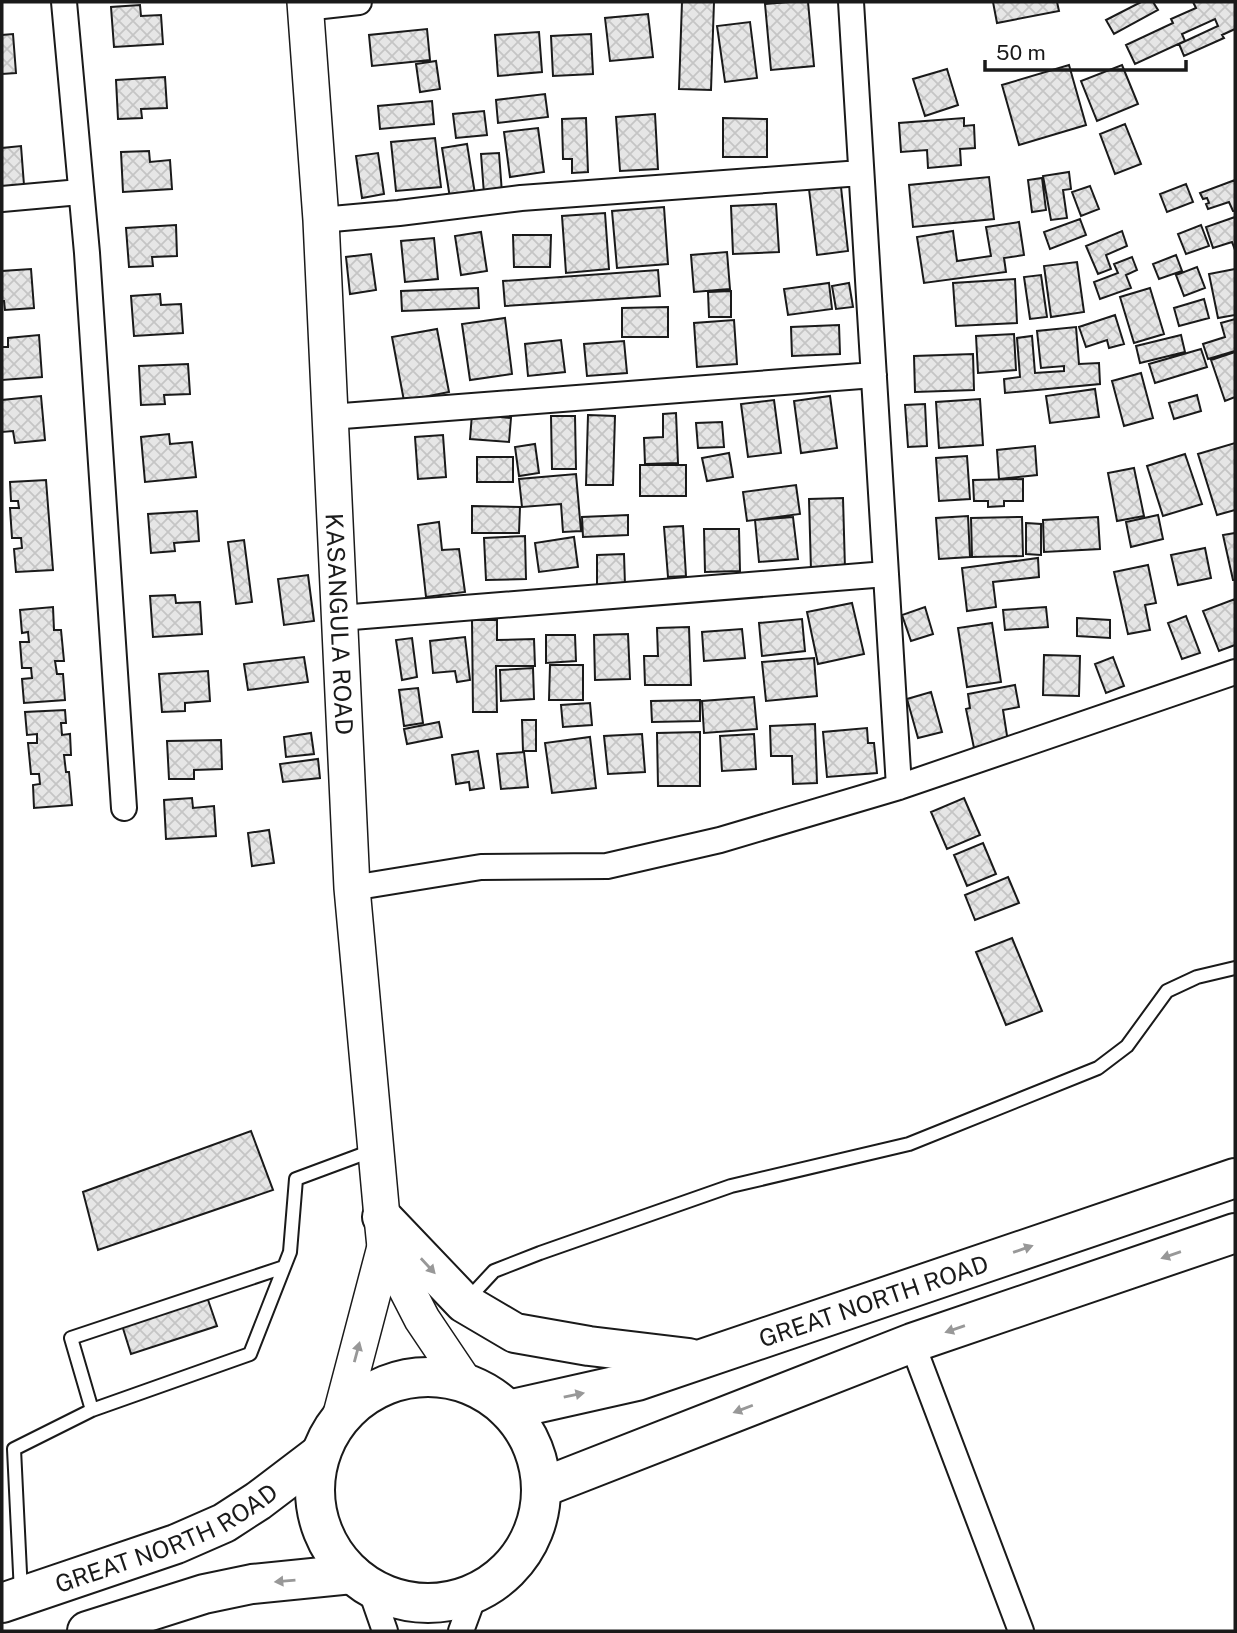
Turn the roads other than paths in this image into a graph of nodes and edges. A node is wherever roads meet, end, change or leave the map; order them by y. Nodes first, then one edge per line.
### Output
1 (65, 2) edge
2 (359, 2) edge
3 (851, 2) edge
4 (305, 5) edge
5 (862, 173) junction
6 (80, 192) junction
7 (2, 199) edge
8 (321, 220) junction
9 (874, 375) junction
10 (330, 417) junction
11 (886, 574) junction
12 (340, 618) junction
13 (1235, 672) edge
14 (899, 787) junction
15 (124, 808) dead end
16 (352, 888) junction
17 (1235, 968) edge
18 (376, 1149) junction
19 (1235, 1178) edge
20 (384, 1232) junction
21 (1235, 1233) edge
22 (284, 1267) junction
23 (464, 1303) junction
24 (912, 1343) junction
25 (703, 1360) junction
26 (465, 1383) junction
27 (92, 1410) junction
28 (508, 1410) junction
29 (340, 1418) junction
30 (320, 1454) junction
31 (541, 1488) junction
32 (361, 1581) junction
33 (475, 1593) junction
34 (11, 1600) edge
35 (87, 1631) edge
36 (386, 1631) edge
37 (460, 1631) edge
38 (1021, 1631) edge

1 - 6 street
2 - 4 street
3 - 5 street
4 - 8 main road, KASANGULA ROAD
5 - 8 street
5 - 9 street
6 - 7 street
6 - 15 street
8 - 10 main road, KASANGULA ROAD
9 - 10 street
9 - 11 street
10 - 12 main road, KASANGULA ROAD
11 - 12 street
11 - 14 street
12 - 16 main road, KASANGULA ROAD
13 - 14 street
14 - 16 street
16 - 18 main road, KASANGULA ROAD
17 - 23 lane
18 - 20 main road, KASANGULA ROAD
18 - 22 lane
25 -> 19 main road, GREAT NORTH ROAD
20 -> 23 main road
20 - 26 main road, KASANGULA ROAD
29 -> 20 main road, KASANGULA ROAD
21 -> 24 main road
22 - 27 lane
22 - 27 lane
23 - 25 main road
24 -> 31 main road
24 - 38 street
28 -> 25 main road, GREAT NORTH ROAD
26 - 28 main road
26 - 29 main road
27 - 34 lane
28 - 31 main road
29 - 30 main road
30 - 32 main road
30 - 34 main road, GREAT NORTH ROAD
31 - 33 main road
32 - 33 main road
32 -> 35 main road
32 - 36 street
33 - 37 street

